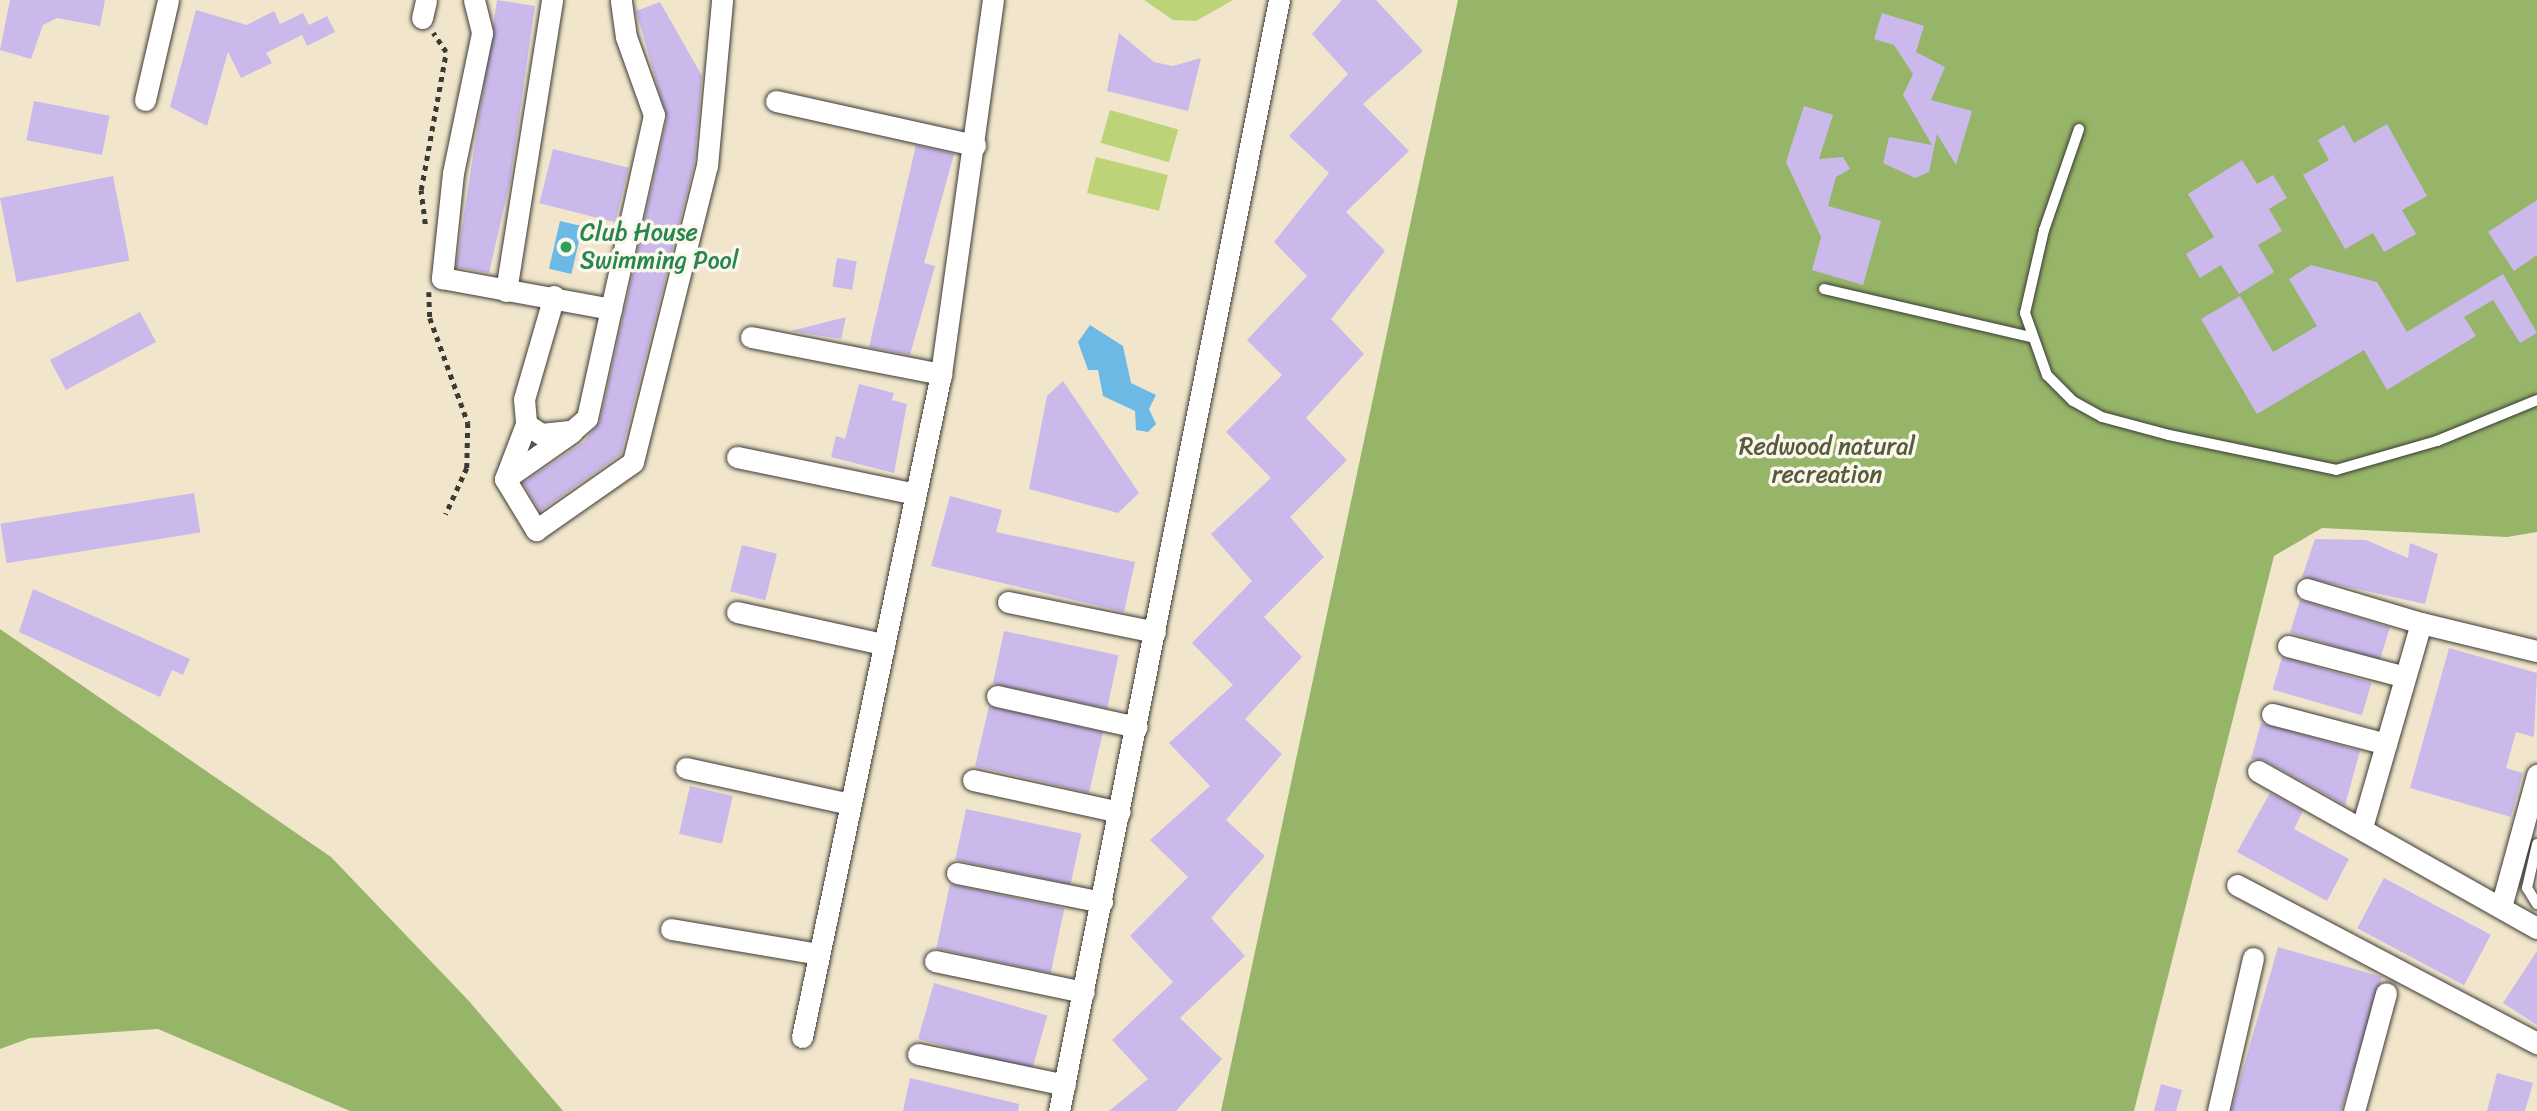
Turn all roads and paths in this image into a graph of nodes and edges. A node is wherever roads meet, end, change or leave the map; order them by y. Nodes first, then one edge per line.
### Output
1 (168, 0) edge
2 (474, 0) edge
3 (552, 0) edge
4 (621, 0) edge
5 (722, 0) edge
6 (993, 0) edge
7 (1279, 0) edge
8 (145, 100) dead end
9 (776, 101) dead end
10 (2079, 129) dead end
11 (975, 145) junction
12 (1824, 289) dead end
13 (506, 291) junction
14 (554, 296) junction
15 (611, 309) junction
16 (751, 337) dead end
17 (2031, 337) junction
18 (941, 374) junction
19 (2537, 400) edge
20 (526, 424) junction
21 (574, 430) junction
22 (737, 457) dead end
23 (505, 480) junction
24 (915, 494) junction
25 (2307, 589) dead end
26 (1008, 602) dead end
27 (737, 612) dead end
28 (2421, 624) junction
29 (1155, 632) junction
30 (883, 644) junction
31 (2288, 646) dead end
32 (2537, 651) edge
33 (2405, 677) junction
34 (997, 696) dead end
35 (2272, 714) dead end
36 (1137, 727) junction
37 (2386, 744) junction
38 (686, 768) dead end
39 (2258, 771) dead end
40 (2537, 775) edge
41 (973, 780) dead end
42 (850, 804) junction
43 (1120, 812) junction
44 (2362, 828) junction
45 (2537, 844) edge
46 (957, 873) dead end
47 (2237, 885) dead end
48 (1102, 902) junction
49 (2537, 904) edge
50 (2501, 907) junction
51 (2537, 928) edge
52 (671, 929) dead end
53 (819, 954) junction
54 (2253, 958) dead end
55 (935, 961) dead end
56 (1084, 992) junction
57 (2386, 993) dead end
58 (802, 1037) dead end
59 (2537, 1043) edge
60 (918, 1054) dead end
61 (1065, 1085) junction
62 (1059, 1111) edge
63 (2218, 1111) edge
64 (2354, 1111) edge

1 - 8 street
2 - 13 street
3 - 13 street
4 - 15 street
5 - 23 street
6 - 11 street
7 - 29 street
9 - 11 street
10 - 17 lane
11 - 18 street
12 - 17 lane
13 - 14 street
14 - 15 street
14 - 20 street
15 - 21 street
16 - 18 street
17 - 19 lane
18 - 24 street
20 - 21 street
20 - 23 street
21 - 23 street
22 - 24 street
24 - 30 street
25 - 28 street
26 - 29 street
27 - 30 street
28 - 32 street
28 - 33 street
29 - 36 street
30 - 42 street
31 - 33 street
33 - 37 street
34 - 36 street
35 - 37 street
36 - 43 street
37 - 44 street
38 - 42 street
39 - 44 street
40 - 50 street
41 - 43 street
42 - 53 street
43 - 48 street
44 - 50 street
45 - 49 lane
46 - 48 street
47 - 59 street
48 - 56 street
50 - 51 street
52 - 53 street
53 - 58 street
54 - 63 street
55 - 56 street
56 - 61 street
57 - 64 street
60 - 61 street
61 - 62 street

